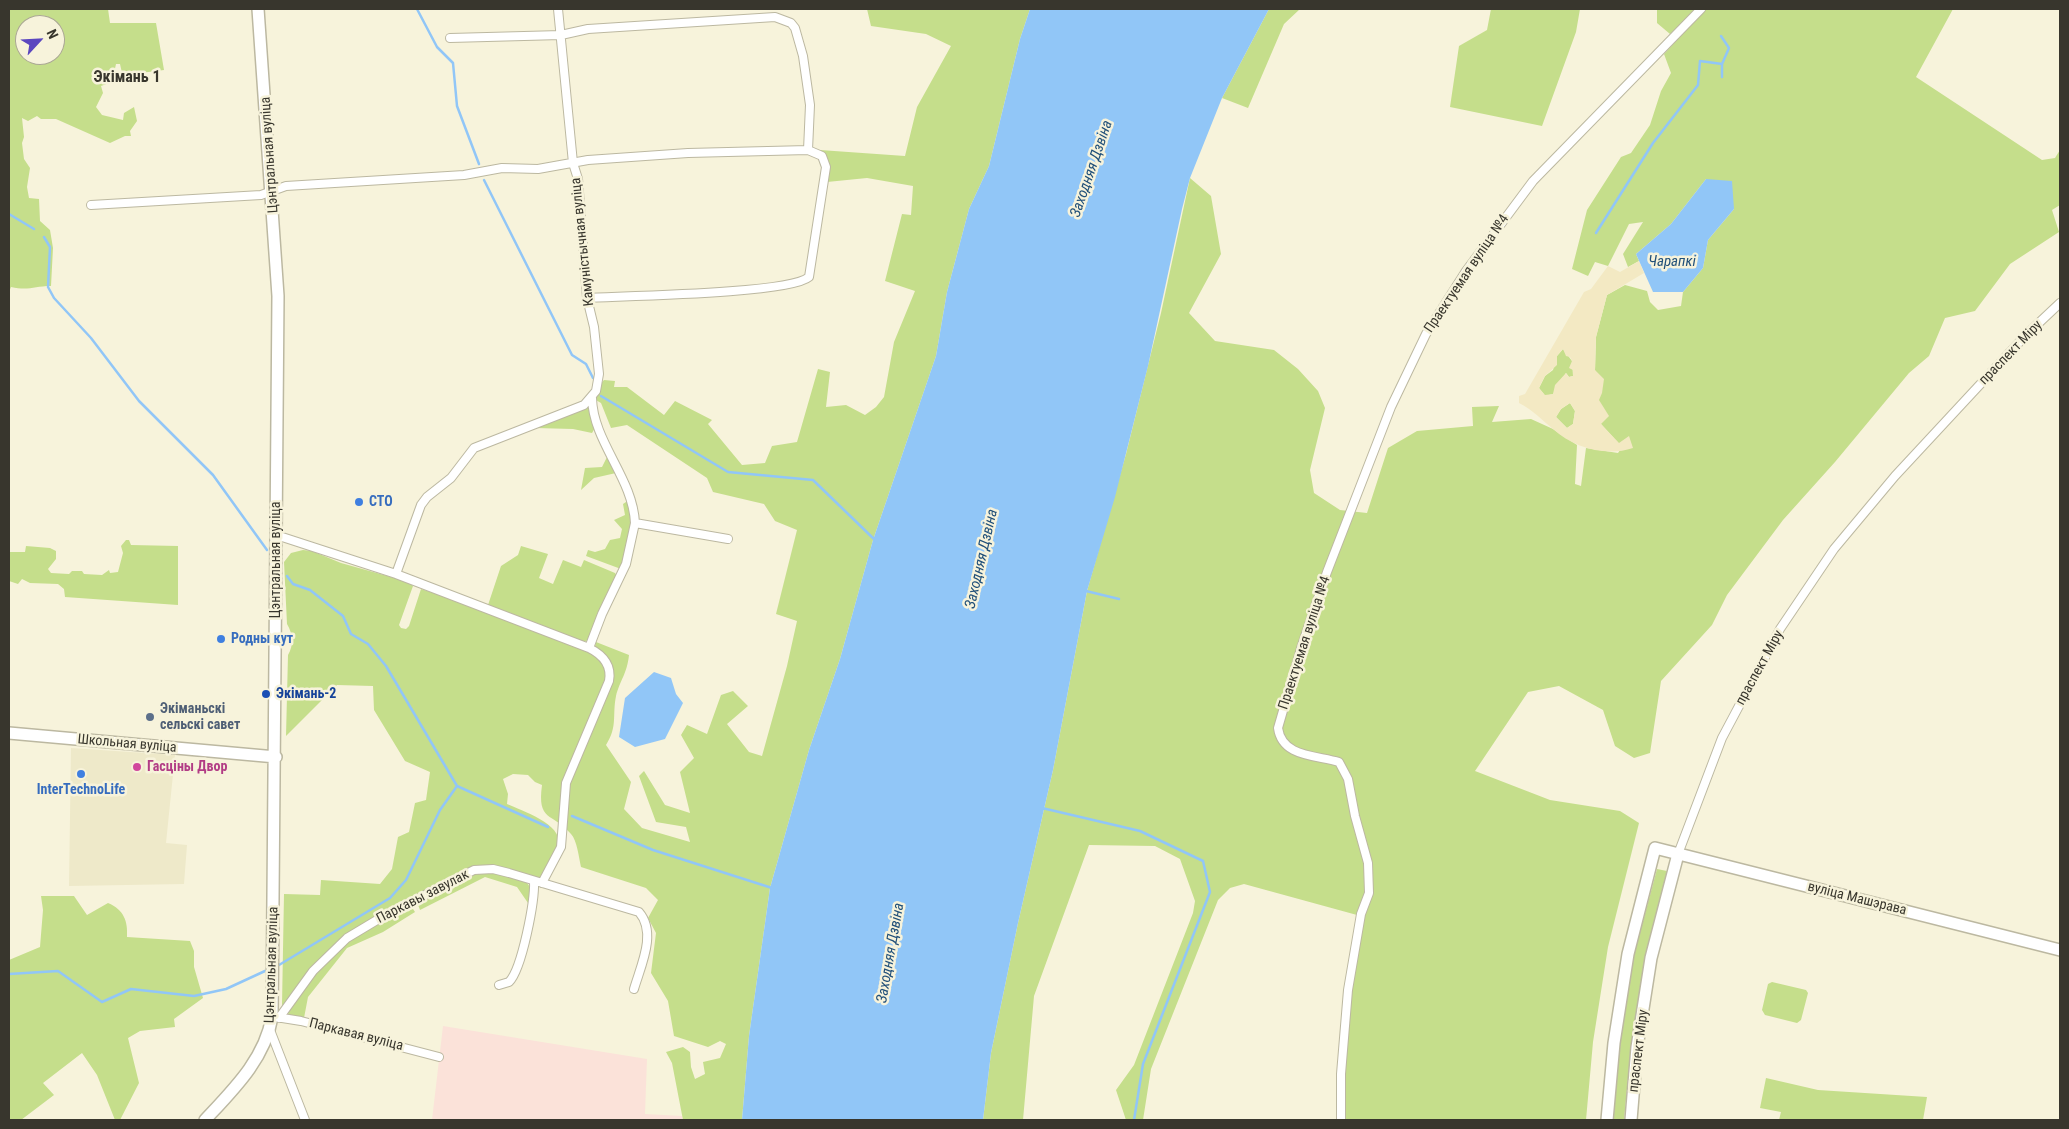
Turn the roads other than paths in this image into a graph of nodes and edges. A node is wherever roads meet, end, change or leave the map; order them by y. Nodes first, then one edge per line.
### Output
1 (258, 9) edge
2 (558, 9) edge
3 (1702, 9) edge
4 (562, 35) junction
5 (450, 38) dead end
6 (808, 150) junction
7 (573, 162) junction
8 (272, 191) junction
9 (91, 205) dead end
10 (587, 298) junction
11 (2060, 303) edge
12 (592, 398) junction
13 (635, 523) junction
14 (276, 535) junction
15 (728, 539) dead end
16 (396, 574) junction
17 (589, 648) junction
18 (9, 733) edge
19 (276, 757) junction
20 (1655, 848) joint
21 (1678, 854) junction
22 (534, 881) junction
23 (542, 883) junction
24 (2060, 950) edge
25 (500, 985) dead end
26 (634, 990) dead end
27 (276, 1017) junction
28 (270, 1030) junction
29 (439, 1057) dead end
30 (205, 1120) edge
31 (305, 1120) edge
32 (1341, 1120) edge
33 (1607, 1120) edge
34 (1631, 1120) edge

1 - 8 street, Цэнтральная вуліца
2 - 4 street, Камуністычная вуліца
3 - 32 street, Праектуемая вуліца №4
4 - 5 street
4 - 6 street
4 - 7 street, Камуністычная вуліца
6 - 7 street, Камуністычная вуліца
6 - 10 street
7 - 8 street, Камуністычная вуліца
7 - 10 street, Камуністычная вуліца
8 - 9 street, Камуністычная вуліца
8 - 14 street, Цэнтральная вуліца
10 - 12 street, Камуністычная вуліца
11 - 21 street, праспект Міру
12 - 13 street
12 - 16 street
13 - 15 street
13 - 17 street
14 - 16 street
14 - 19 street, Цэнтральная вуліца
16 - 17 street
17 - 23 street
18 - 19 street, Школьная вуліца
19 - 27 street, Цэнтральная вуліца
20 - 21 street, вуліца Машэрава
20 - 33 street, праспект Міру
21 - 24 street, вуліца Машэрава
21 - 34 street, праспект Міру
22 - 23 street, Паркавы завулак
22 - 25 street
22 - 27 street, Паркавы завулак
23 - 26 street, Паркавы завулак
27 - 28 street, Цэнтральная вуліца
27 - 29 street, Паркавая вуліца
28 - 30 street, Цэнтральная вуліца
28 - 31 street

